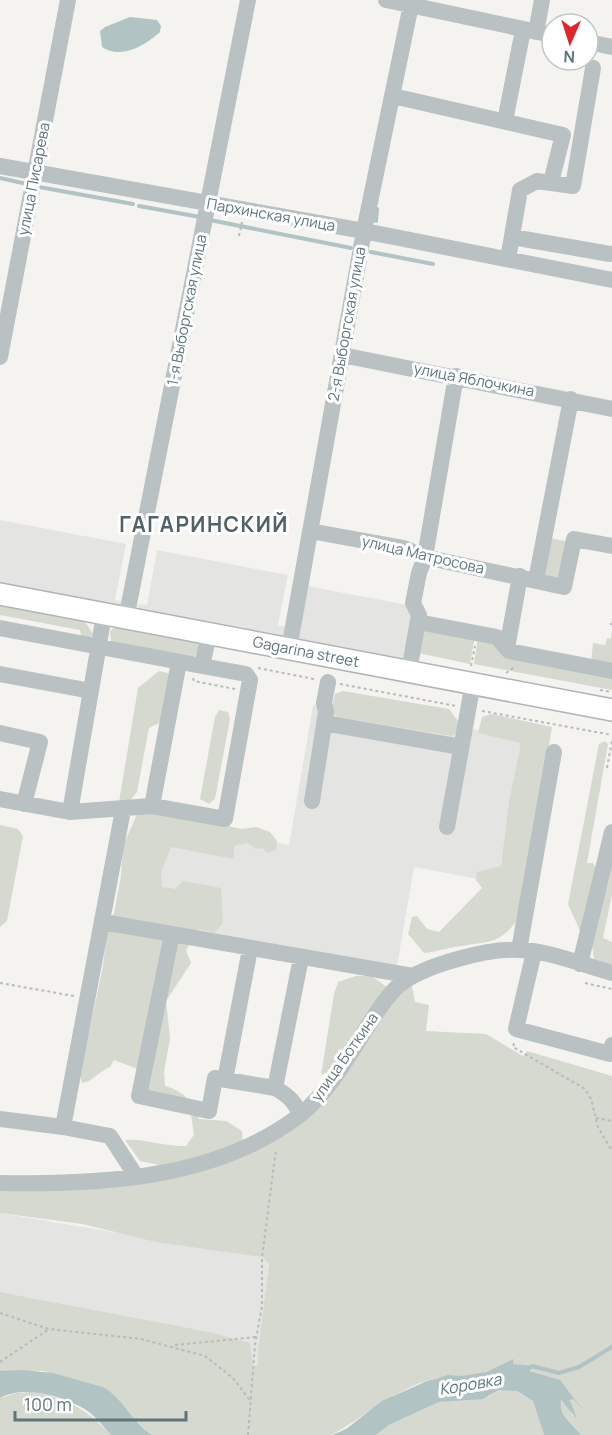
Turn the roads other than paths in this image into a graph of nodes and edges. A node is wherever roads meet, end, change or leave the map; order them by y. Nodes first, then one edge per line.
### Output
1 (68, 0) edge
2 (248, 0) edge
3 (386, 0) edge
4 (542, 0) edge
5 (412, 3) edge
6 (537, 32) edge
7 (591, 72) edge
8 (393, 96) junction
9 (505, 121) junction
10 (0, 166) edge
11 (35, 172) junction
12 (551, 182) junction
13 (208, 204) junction
14 (364, 231) junction
15 (512, 237) junction
16 (564, 246) junction
17 (610, 254) dead end
18 (508, 259) junction
19 (560, 269) junction
20 (612, 280) edge
21 (342, 355) junction
22 (0, 357) edge
23 (456, 376) junction
24 (571, 399) junction
25 (609, 408) edge
26 (310, 531) junction
27 (612, 546) edge
28 (425, 557) junction
29 (528, 578) junction
30 (0, 594) edge
31 (104, 615) junction
32 (126, 619) junction
33 (418, 622) junction
34 (0, 628) edge
35 (208, 634) junction
36 (99, 647) junction
37 (507, 648) junction
38 (289, 649) junction
39 (179, 662) junction
40 (202, 666) junction
41 (409, 671) junction
42 (612, 671) edge
43 (0, 674) edge
44 (472, 675) junction
45 (328, 681) road end
46 (91, 691) junction
47 (612, 710) edge
48 (324, 723) junction
49 (0, 734) edge
50 (461, 747) junction
51 (554, 752) dead end
52 (0, 799) edge
53 (312, 801) dead end
54 (24, 804) junction
55 (152, 806) junction
56 (123, 810) junction
57 (70, 812) junction
58 (447, 828) dead end
59 (612, 832) edge
60 (103, 922) junction
61 (172, 934) junction
62 (250, 949) junction
63 (527, 951) junction
64 (301, 958) junction
65 (580, 964) junction
66 (612, 974) edge
67 (412, 976) junction
68 (612, 1045) edge
69 (225, 1080) junction
70 (275, 1088) junction
71 (299, 1115) junction
72 (0, 1119) edge
73 (63, 1127) junction
74 (136, 1176) junction
75 (0, 1183) edge

1 - 11 street, улица Писарева
2 - 13 street, 1-я Выборгская улица
3 - 5 street
4 - 6 street
5 - 6 street
5 - 8 street, 2-я Выборгская улица
6 - 9 street
7 - 12 street
8 - 9 street
8 - 14 street, 2-я Выборгская улица
9 - 12 street
10 - 11 street, Пархинская улица
11 - 13 street, Пархинская улица
11 - 22 street, улица Писарева
12 - 15 street
13 - 14 street, Пархинская улица
13 - 32 street, 1-я Выборгская улица
14 - 18 street, Пархинская улица
14 - 21 street, 2-я Выборгская улица
15 - 16 street
15 - 18 street
16 - 17 street
16 - 19 street
18 - 19 street, Пархинская улица
19 - 20 street, Пархинская улица
21 - 23 street, улица Яблочкина
21 - 26 street, 2-я Выборгская улица
23 - 24 street, улица Яблочкина
23 - 28 street
24 - 25 street, улица Яблочкина
24 - 29 street
26 - 28 street, улица Матросова
26 - 38 street, 2-я Выборгская улица
27 - 29 street, улица Матросова
28 - 29 street, улица Матросова
28 - 33 street
29 - 37 street
30 - 31 main road, Gagarina street
31 - 32 main road, Gagarina street
31 - 36 street
32 - 35 main road, Gagarina street
33 - 37 street
33 - 41 street
34 - 36 street
35 - 38 main road, Gagarina street
35 - 40 street
36 - 39 street
36 - 46 street
37 - 42 street
38 - 41 main road, Gagarina street
39 - 40 street
39 - 55 street
40 - 55 street
41 - 44 main road, Gagarina street
43 - 46 street
44 - 47 main road, Gagarina street
44 - 50 street
45 - 48 street
46 - 57 street
48 - 50 street
48 - 53 street
49 - 54 street
50 - 58 street
51 - 63 street
52 - 54 street
54 - 57 street
55 - 56 street
56 - 57 street
56 - 60 street
59 - 65 street
60 - 61 street
60 - 73 street
61 - 62 street
61 - 69 street
62 - 64 street
62 - 69 street
63 - 65 street, улица Боткина
63 - 67 street, улица Боткина
63 - 68 street
64 - 67 street
64 - 70 street
65 - 66 street, улица Боткина
67 - 71 street, улица Боткина
69 - 70 street
70 - 71 street
71 - 74 street, улица Боткина
72 - 73 street
73 - 74 street
74 - 75 street, улица Боткина

